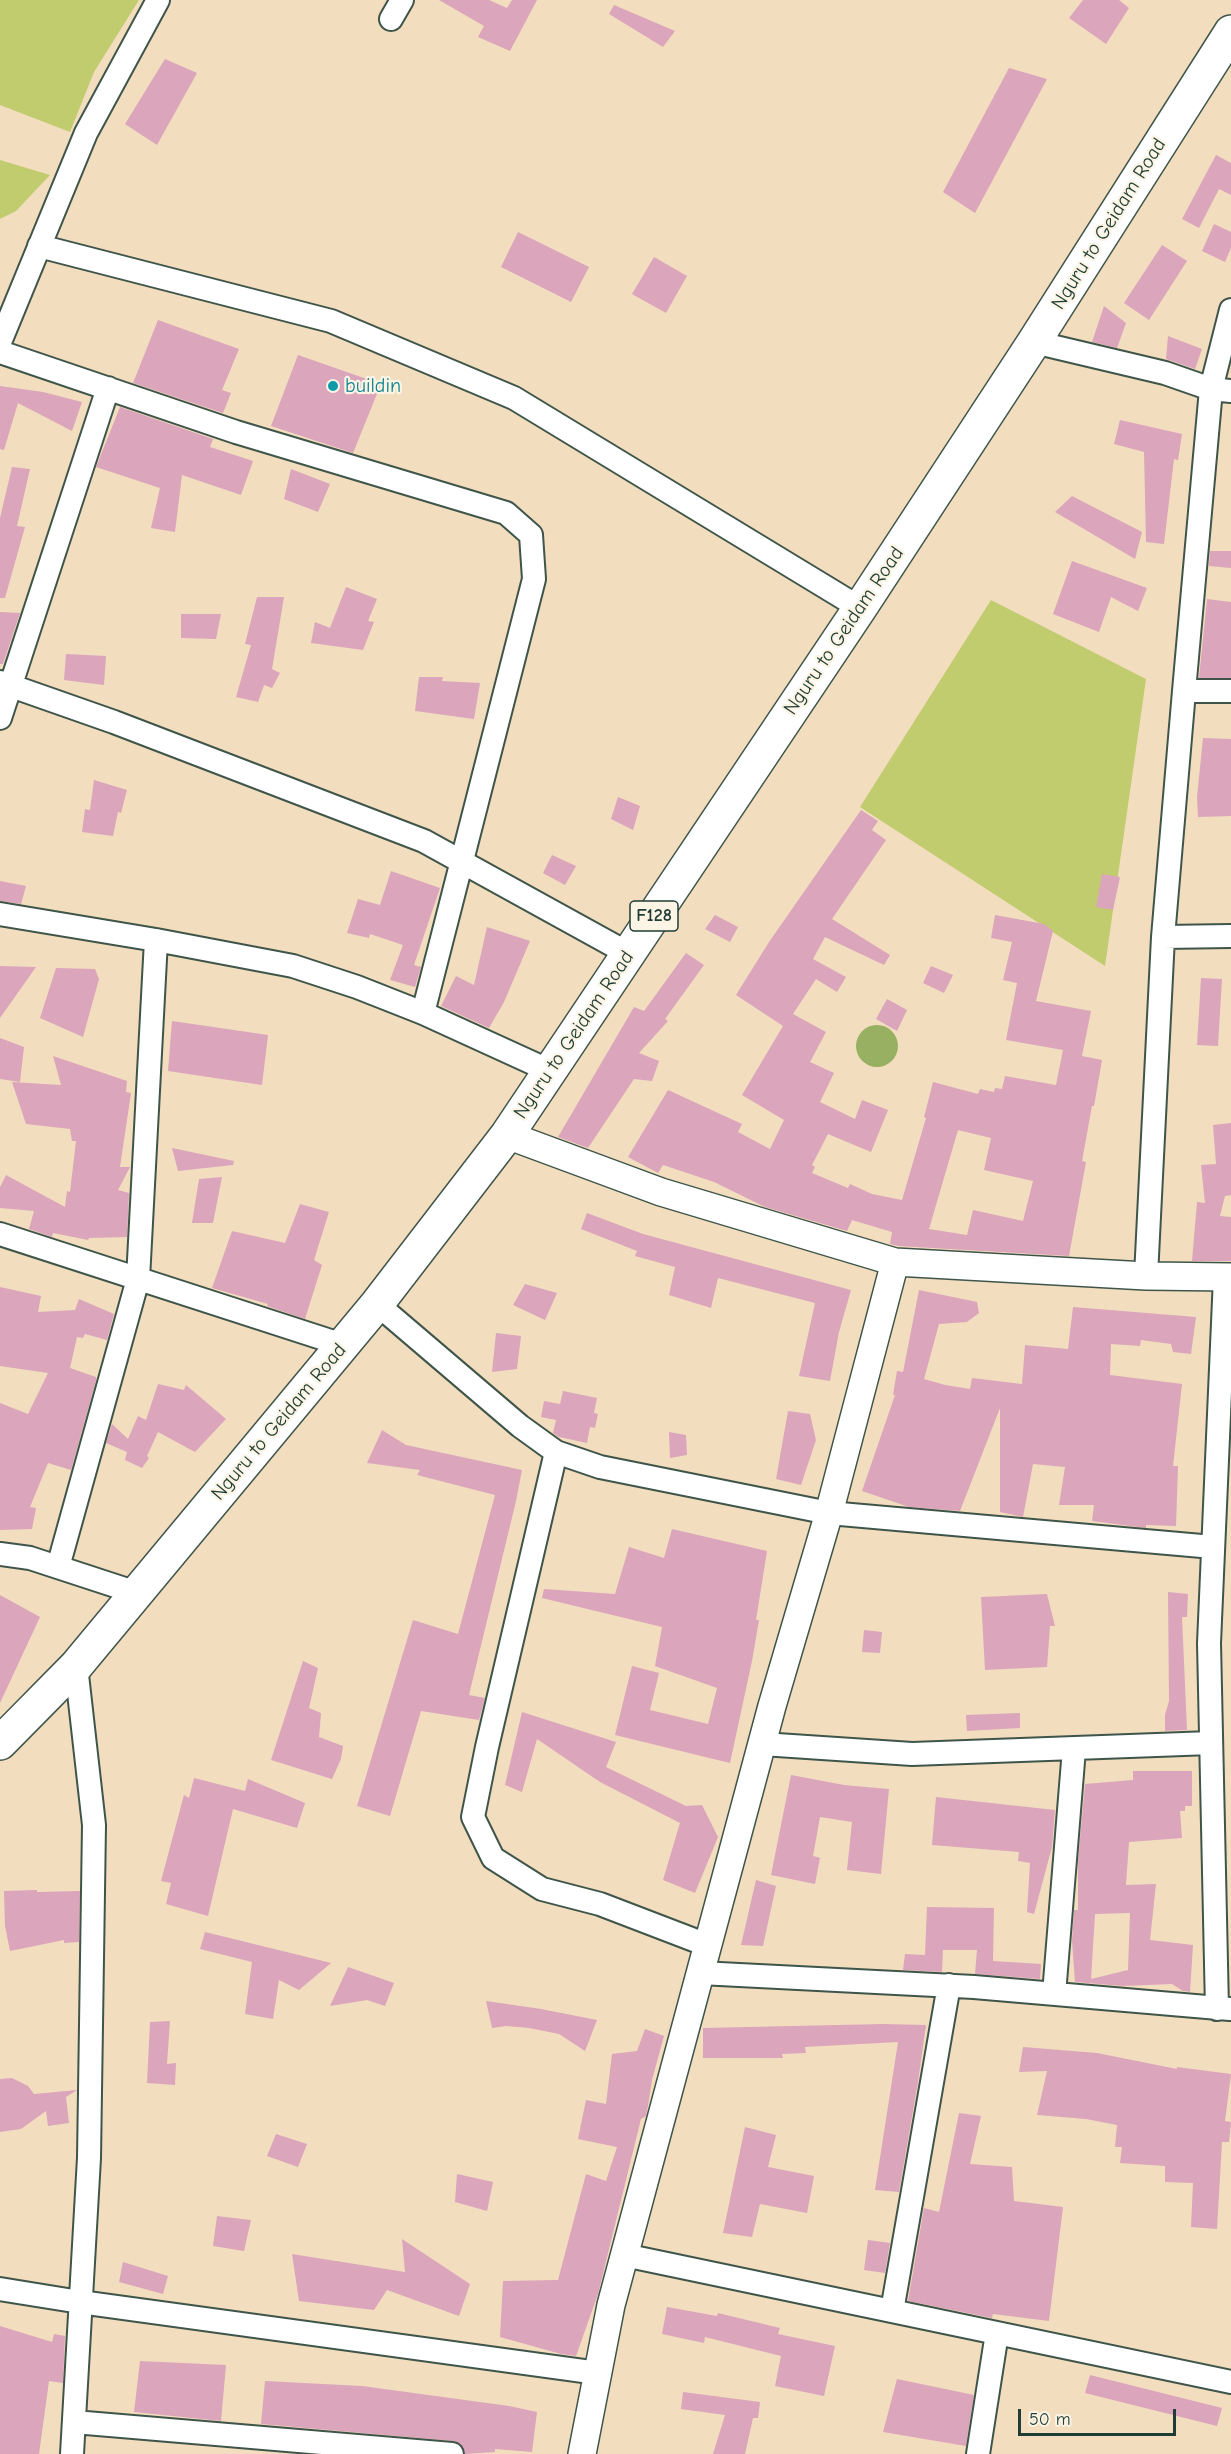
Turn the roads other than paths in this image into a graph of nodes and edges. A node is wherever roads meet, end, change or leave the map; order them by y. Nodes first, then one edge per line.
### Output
1 (158, 0) edge
2 (1231, 32) edge
3 (39, 246) junction
4 (1231, 310) edge
5 (0, 342) edge
6 (1034, 342) junction
7 (0, 352) edge
8 (108, 388) junction
9 (1221, 390) edge
10 (860, 608) junction
11 (5, 684) edge
12 (1184, 691) junction
13 (1231, 691) edge
14 (0, 718) edge
15 (460, 861) junction
16 (0, 914) edge
17 (1231, 936) edge
18 (1163, 937) junction
19 (156, 940) junction
20 (629, 954) junction
21 (423, 1012) junction
22 (550, 1071) junction
23 (507, 1135) junction
24 (0, 1234) edge
25 (895, 1262) junction
26 (1146, 1276) junction
27 (1228, 1277) edge
28 (138, 1279) junction
29 (377, 1304) junction
30 (343, 1345) junction
31 (556, 1452) junction
32 (829, 1513) junction
33 (0, 1554) edge
34 (1219, 1558) edge
35 (58, 1567) junction
36 (137, 1593) junction
37 (76, 1666) junction
38 (0, 1743) edge
39 (1211, 1743) junction
40 (762, 1744) junction
41 (1074, 1749) junction
42 (707, 1945) junction
43 (700, 1973) junction
44 (949, 1985) junction
45 (1054, 1994) junction
46 (1224, 2009) edge
47 (624, 2255) junction
48 (0, 2289) edge
49 (80, 2302) junction
50 (892, 2311) junction
51 (997, 2333) junction
52 (598, 2373) junction
53 (1231, 2382) edge
54 (74, 2422) junction
55 (72, 2454) edge
56 (452, 2454) edge
57 (582, 2454) edge
58 (978, 2454) edge

1 - 3 street
2 - 6 main road, Nguru to Geidam Road / F128
3 - 5 street
3 - 10 street
4 - 9 street
6 - 9 street
6 - 10 main road, Nguru to Geidam Road / F128
7 - 8 street
8 - 11 street
8 - 15 street
9 - 12 street
10 - 20 main road, Nguru to Geidam Road / F128
11 - 14 street
11 - 15 street
12 - 13 street
12 - 18 street
15 - 20 street
15 - 21 street
16 - 19 street
17 - 18 street
18 - 26 street
19 - 21 street
19 - 28 street
20 - 22 main road, Nguru to Geidam Road / F128
21 - 22 street
22 - 23 main road, Nguru to Geidam Road / F128
23 - 25 street
23 - 29 main road, Nguru to Geidam Road / F128
24 - 28 street
25 - 26 street
25 - 32 street
26 - 27 street
27 - 34 street
28 - 30 street
28 - 35 street
29 - 30 main road, Nguru to Geidam Road / F128
29 - 31 street
30 - 36 main road, Nguru to Geidam Road / F128
31 - 32 street
31 - 42 street
32 - 34 street
32 - 40 street
33 - 35 street
34 - 39 street
35 - 36 street
36 - 37 main road, Nguru to Geidam Road / F128
37 - 38 main road, Nguru to Geidam Road / F128
37 - 49 street
39 - 41 street
39 - 46 street
40 - 41 street
40 - 42 street
41 - 45 street
42 - 43 street
43 - 44 street
43 - 47 street
44 - 45 street
44 - 50 street
45 - 46 street
47 - 50 street
47 - 52 street
48 - 49 street
49 - 52 street
49 - 54 street
50 - 51 street
51 - 53 street
51 - 58 street
52 - 57 street
54 - 55 street
54 - 56 street

